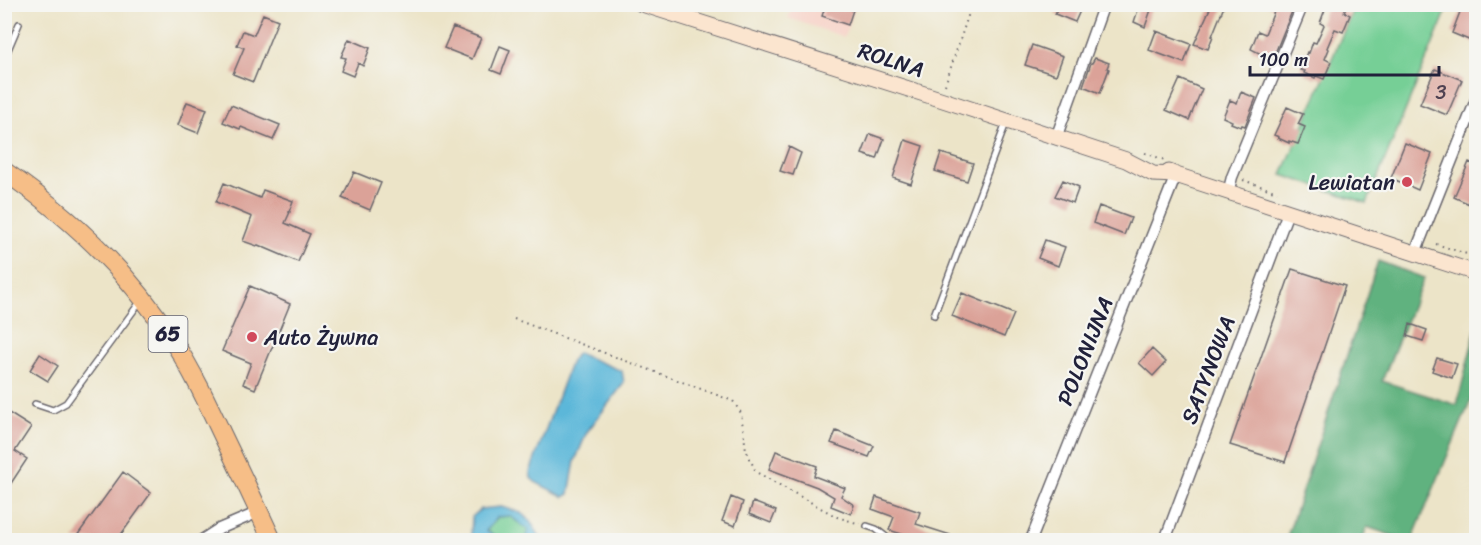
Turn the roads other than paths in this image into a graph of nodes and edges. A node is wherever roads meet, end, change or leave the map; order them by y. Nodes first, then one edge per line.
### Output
1 (642, 4) edge
2 (1104, 4) edge
3 (1303, 4) edge
4 (19, 24) dead end
5 (4, 58) edge
6 (1476, 100) edge
7 (1007, 121) junction
8 (1056, 138) junction
9 (4, 171) edge
10 (1176, 175) junction
11 (1228, 193) junction
12 (1288, 212) junction
13 (1415, 253) junction
14 (1476, 273) edge
15 (143, 298) junction
16 (934, 315) dead end
17 (35, 404) dead end
18 (259, 512) junction
19 (867, 526) road end
20 (202, 540) edge
21 (272, 540) edge
22 (890, 540) edge
23 (1031, 540) edge
24 (1165, 540) edge

1 - 7 street, ROLNA
2 - 8 street
3 - 11 street
4 - 5 lane
6 - 13 street
7 - 8 street, ROLNA
7 - 16 lane
8 - 10 street, ROLNA
9 - 15 main road, 65
10 - 11 street, ROLNA
10 - 23 street, POLONIJNA
11 - 12 street, ROLNA
12 - 13 street, ROLNA
12 - 24 street, SATYNOWA
13 - 14 street, ROLNA
15 - 17 lane
15 - 18 main road, 65
18 - 20 street
18 - 21 main road, 65
19 - 22 lane

